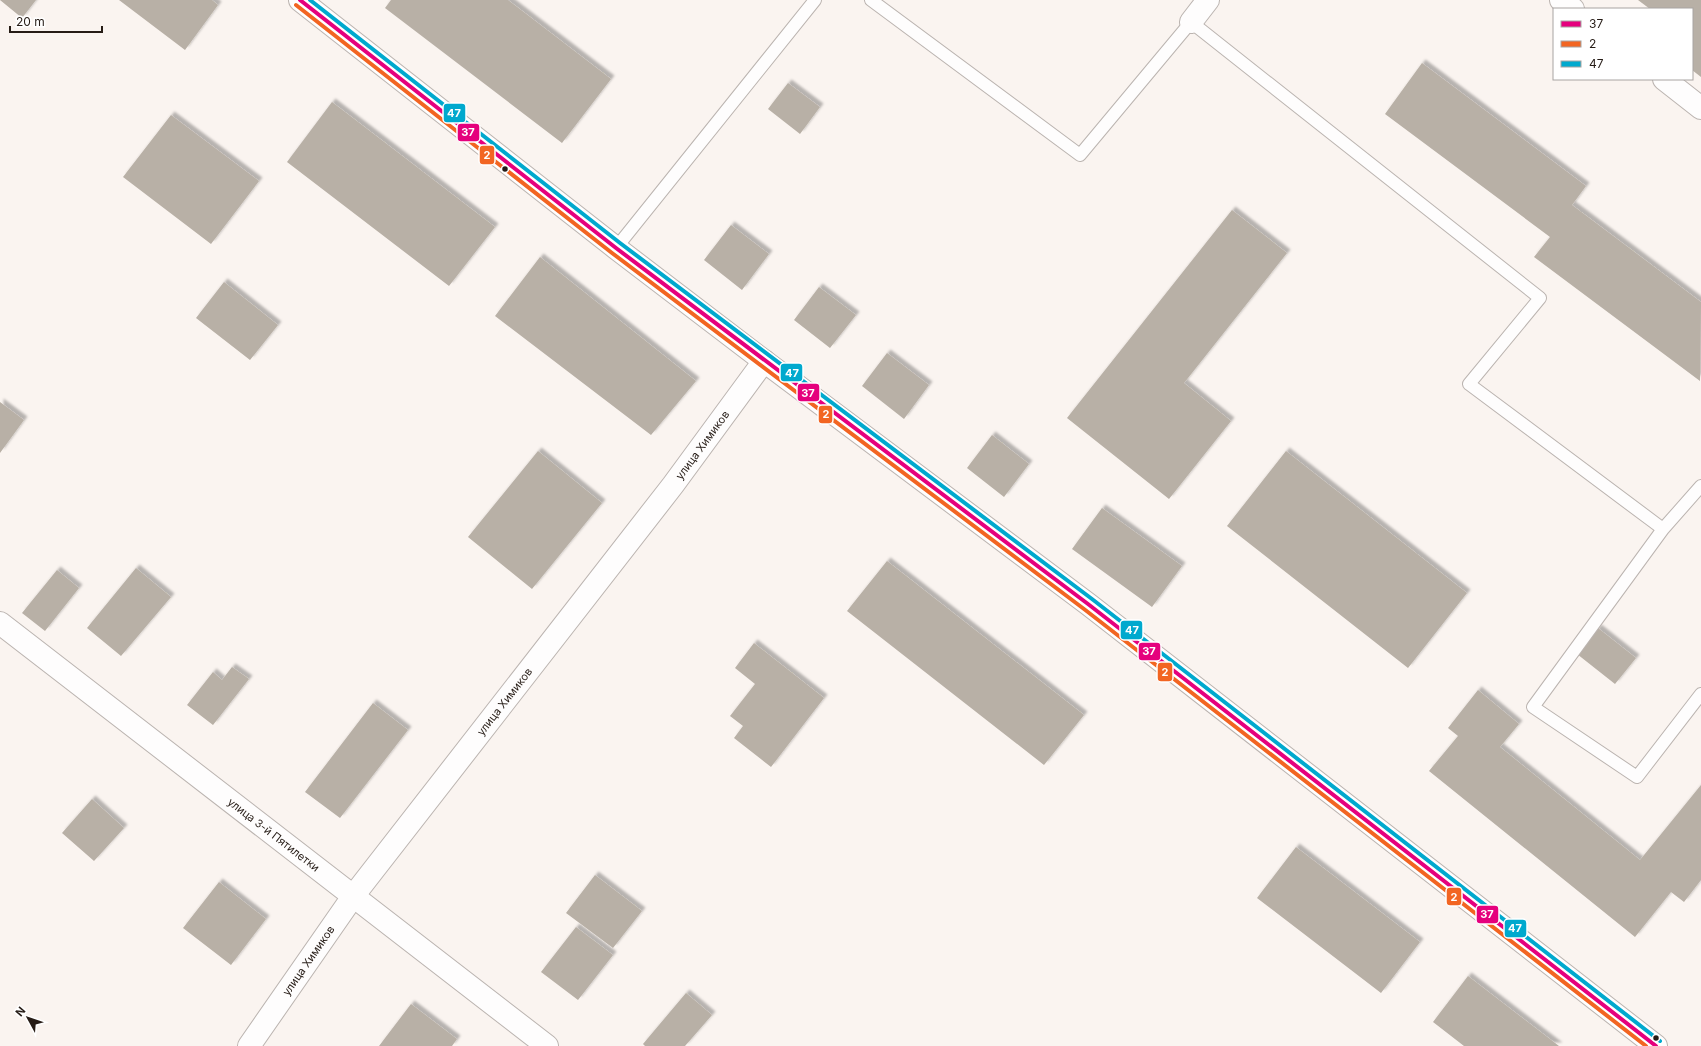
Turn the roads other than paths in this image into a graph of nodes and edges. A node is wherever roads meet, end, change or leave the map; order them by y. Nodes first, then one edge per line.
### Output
1 (300, 0) edge
2 (815, 0) edge
3 (871, 0) edge
4 (1208, 0) edge
5 (1561, 0) edge
6 (1572, 8) edge
7 (1191, 22) junction
8 (1665, 80) edge
9 (1701, 108) edge
10 (616, 248) junction
11 (764, 361) junction
12 (1701, 486) edge
13 (1663, 529) junction
14 (0, 624) edge
15 (1701, 694) edge
16 (354, 896) junction
17 (249, 1046) edge
18 (547, 1046) edge
19 (1656, 1046) edge

1 - 10 street
2 - 10 lane
3 - 7 lane
4 - 7 street
5 - 6 street
7 - 13 lane
8 - 9 street
10 - 11 street
11 - 16 street, улица Химиков
11 - 19 street
12 - 13 lane
13 - 15 lane
14 - 16 street, улица 3-й Пятилетки
16 - 17 street, улица Химиков
16 - 18 street, улица 3-й Пятилетки

